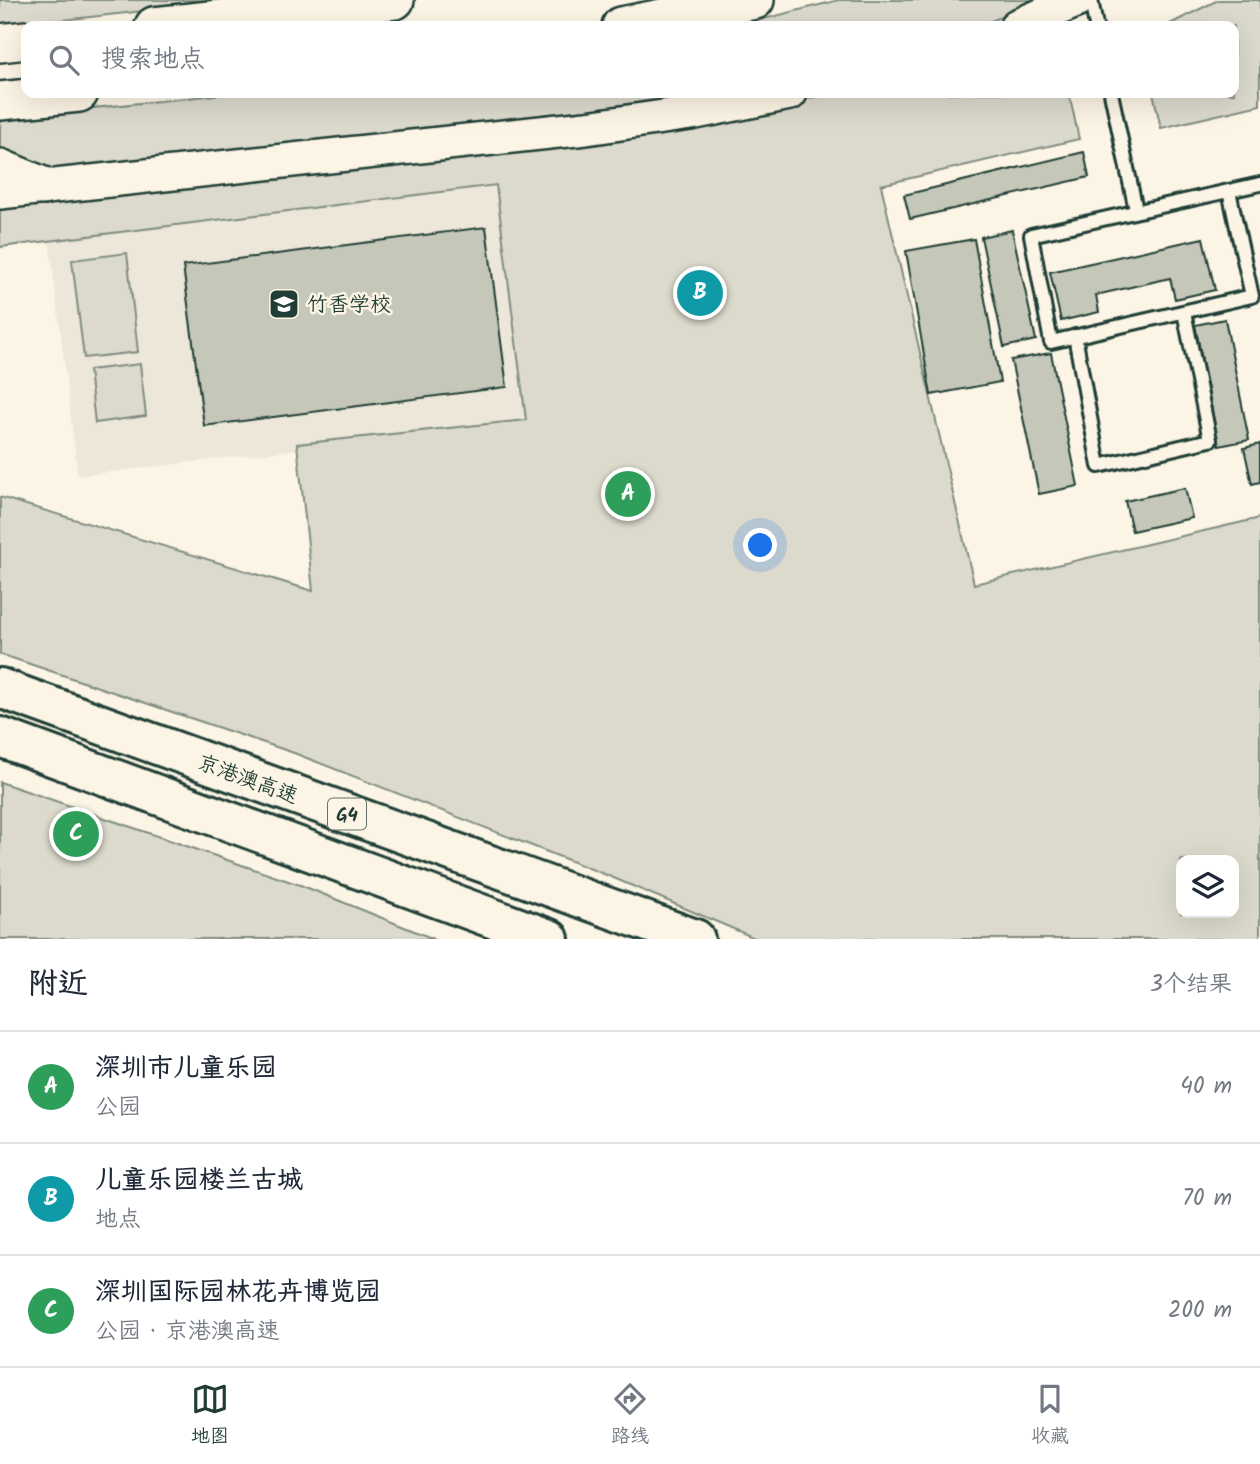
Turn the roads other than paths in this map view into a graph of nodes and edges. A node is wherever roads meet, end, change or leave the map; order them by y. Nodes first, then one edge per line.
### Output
1 (395, 0) edge
2 (755, 0) edge
3 (1079, 0) edge
4 (1091, 0) edge
5 (200, 21) edge
6 (647, 21) edge
7 (1029, 21) edge
8 (1095, 21) edge
9 (21, 41) edge
10 (0, 43) edge
11 (35, 98) edge
12 (765, 98) edge
13 (1112, 98) edge
14 (0, 102) edge
15 (0, 168) edge
16 (1260, 184) edge
17 (43, 187) junction
18 (1229, 191) junction
19 (0, 192) edge
20 (1136, 211) junction
21 (1184, 312) junction
22 (1075, 336) junction
23 (0, 688) edge
24 (0, 737) edge
25 (549, 939) edge
26 (695, 939) edge

1 - 5 main road
2 - 6 main road
3 - 7 main road
4 - 8 lane
9 - 10 main road
11 - 14 main road
12 - 17 main road
13 - 20 lane
15 - 17 main road
16 - 18 lane
17 - 19 main road
18 - 20 lane
18 - 21 lane
20 - 22 lane
21 - 22 lane
21 - 22 lane
23 - 26 highway, 京港澳高速 / G4
24 - 25 highway, G4

